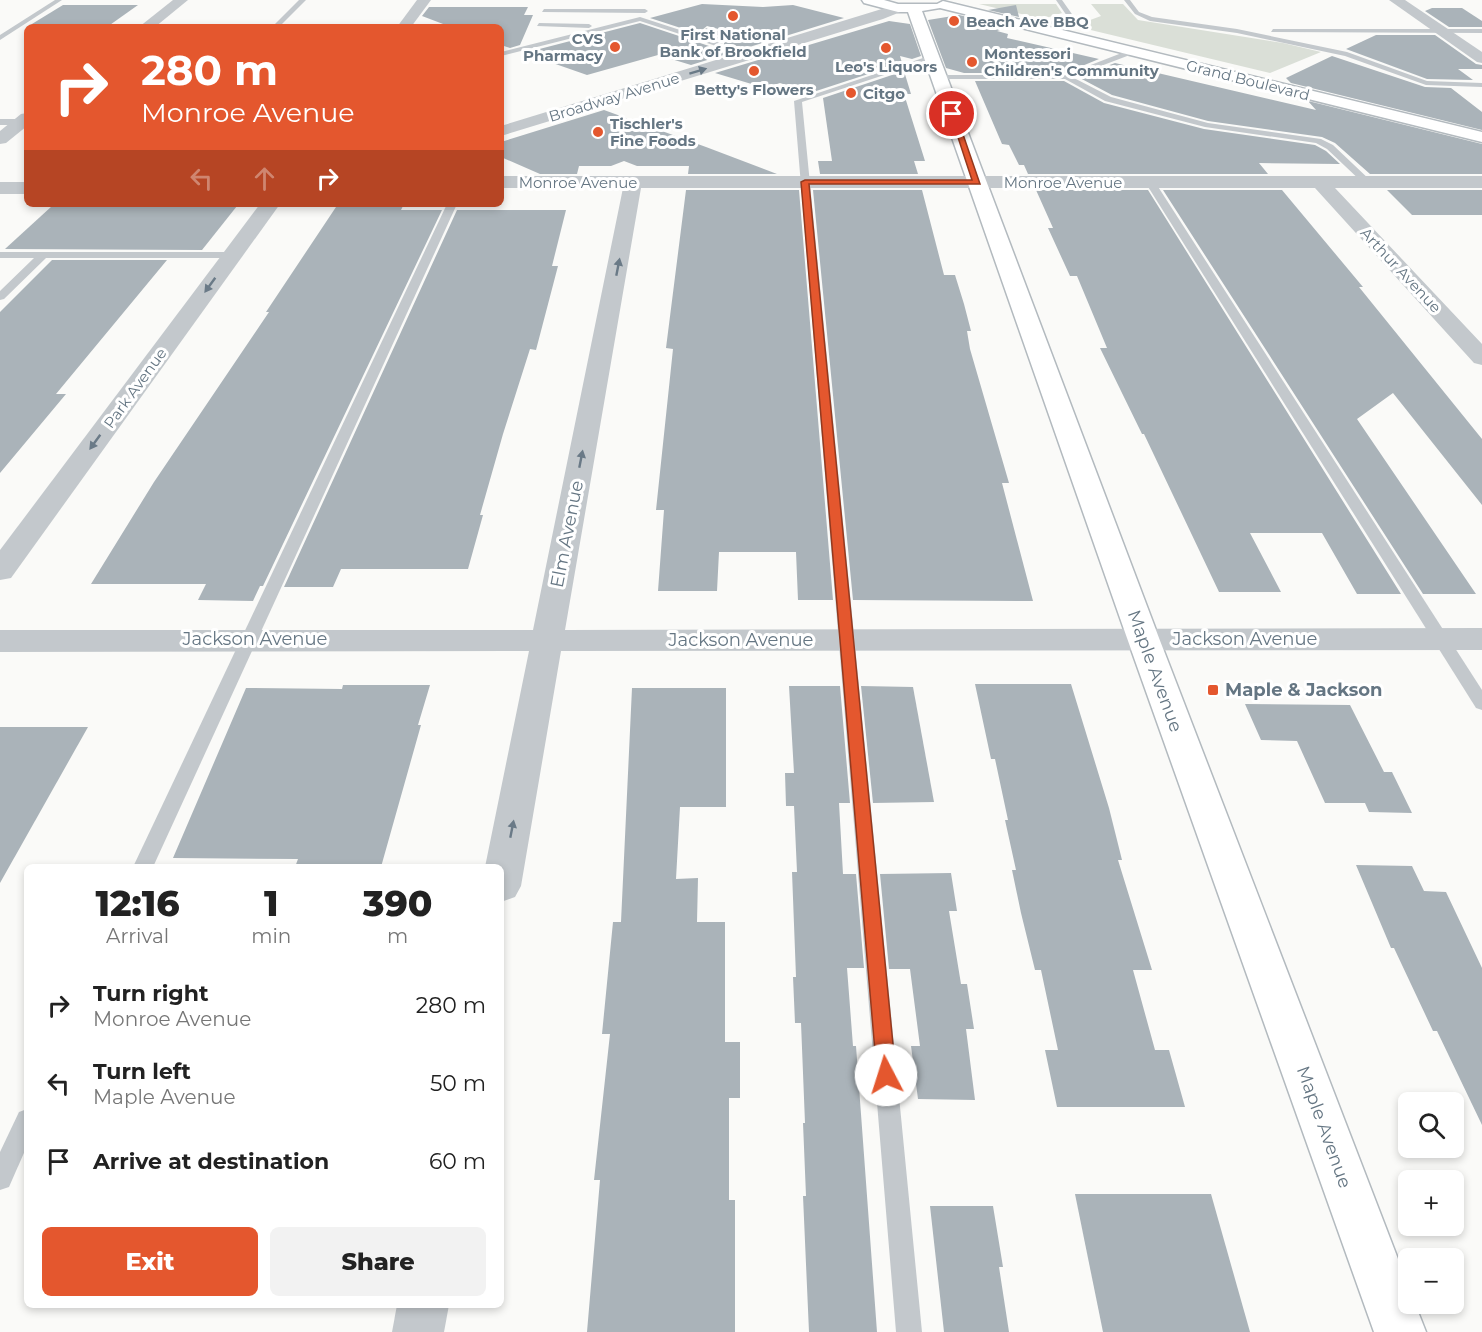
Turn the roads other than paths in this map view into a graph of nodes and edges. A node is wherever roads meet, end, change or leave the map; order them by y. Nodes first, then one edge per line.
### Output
1 (59, 0) edge
2 (181, 0) edge
3 (303, 0) edge
4 (424, 0) edge
5 (1059, 0) edge
6 (1126, 0) edge
7 (1396, 0) edge
8 (866, 2) edge
9 (547, 3) dead end
10 (927, 5) edge
11 (544, 11) junction
12 (683, 23) dead end
13 (150, 24) edge
14 (278, 24) edge
15 (406, 24) edge
16 (538, 25) junction
17 (614, 26) junction
18 (694, 27) dead end
19 (1038, 28) junction
20 (1237, 31) junction
21 (1442, 31) junction
22 (1482, 31) edge
23 (742, 37) joint
24 (0, 38) edge
25 (719, 44) junction
26 (530, 47) junction
27 (697, 51) dead end
28 (1132, 51) junction
29 (504, 53) edge
30 (1482, 59) edge
31 (935, 67) junction
32 (1066, 77) junction
33 (1482, 85) edge
34 (24, 121) edge
35 (0, 122) edge
36 (24, 122) edge
37 (504, 130) edge
38 (1482, 137) edge
39 (0, 139) edge
40 (0, 176) edge
41 (24, 176) edge
42 (504, 182) edge
43 (633, 182) junction
44 (805, 182) junction
45 (977, 182) junction
46 (1150, 182) junction
47 (1320, 182) junction
48 (1367, 182) junction
49 (1482, 182) edge
50 (0, 188) edge
51 (24, 188) edge
52 (268, 207) edge
53 (451, 207) edge
54 (0, 255) edge
55 (43, 255) junction
56 (232, 255) junction
57 (0, 297) edge
58 (1482, 358) edge
59 (0, 571) edge
60 (1143, 638) junction
61 (249, 639) junction
62 (848, 639) junction
63 (1482, 639) edge
64 (547, 640) junction
65 (1441, 640) junction
66 (0, 641) edge
67 (1482, 704) edge
68 (144, 864) edge
69 (504, 870) edge
70 (24, 1126) edge
71 (0, 1178) edge
72 (422, 1308) edge
73 (418, 1332) edge
74 (909, 1332) edge
75 (1400, 1332) edge

1 - 24 lane
2 - 13 street
3 - 14 lane
4 - 15 street
5 - 19 lane
6 - 20 lane
7 - 21 street
8 - 10 street, Grand Boulevard
9 - 11 lane
10 - 19 street, Grand Boulevard
10 - 31 street, Maple Avenue
37 -> 10 street, Broadway Avenue
11 - 12 lane
11 - 16 lane
16 - 17 lane
16 - 26 lane
17 - 25 lane
17 - 26 lane
18 - 23 lane
19 - 28 street, Grand Boulevard
20 - 21 lane
20 - 33 lane
21 - 22 lane
21 - 30 street
23 - 25 street
25 - 27 street
26 - 29 lane
28 - 32 lane
28 - 38 street, Grand Boulevard
31 - 32 lane
31 - 44 lane
31 - 45 street, Maple Avenue
32 - 48 lane
34 - 35 lane
36 - 39 street
40 - 41 street
42 - 43 street, Monroe Avenue
43 - 44 street, Monroe Avenue
64 -> 43 street, Elm Avenue
44 - 45 street, Monroe Avenue
44 - 62 lane
45 - 46 street, Monroe Avenue
45 - 60 street, Maple Avenue
46 - 47 street, Monroe Avenue
46 - 65 lane
47 - 48 street, Monroe Avenue
47 - 58 street, Arthur Avenue
48 - 49 street, Monroe Avenue
50 - 51 street
52 - 56 street, Park Avenue
53 - 61 lane
54 - 55 lane
55 - 56 lane
55 - 57 lane
56 -> 59 street, Park Avenue
60 - 62 street, Jackson Avenue
60 - 65 street, Jackson Avenue
60 - 75 street, Maple Avenue
61 - 64 street, Jackson Avenue
61 - 66 street, Jackson Avenue
61 - 68 lane
62 - 64 street, Jackson Avenue
62 - 74 lane
63 - 65 street, Jackson Avenue
69 -> 64 street, Elm Avenue
65 - 67 lane
70 - 71 lane
72 - 73 street

